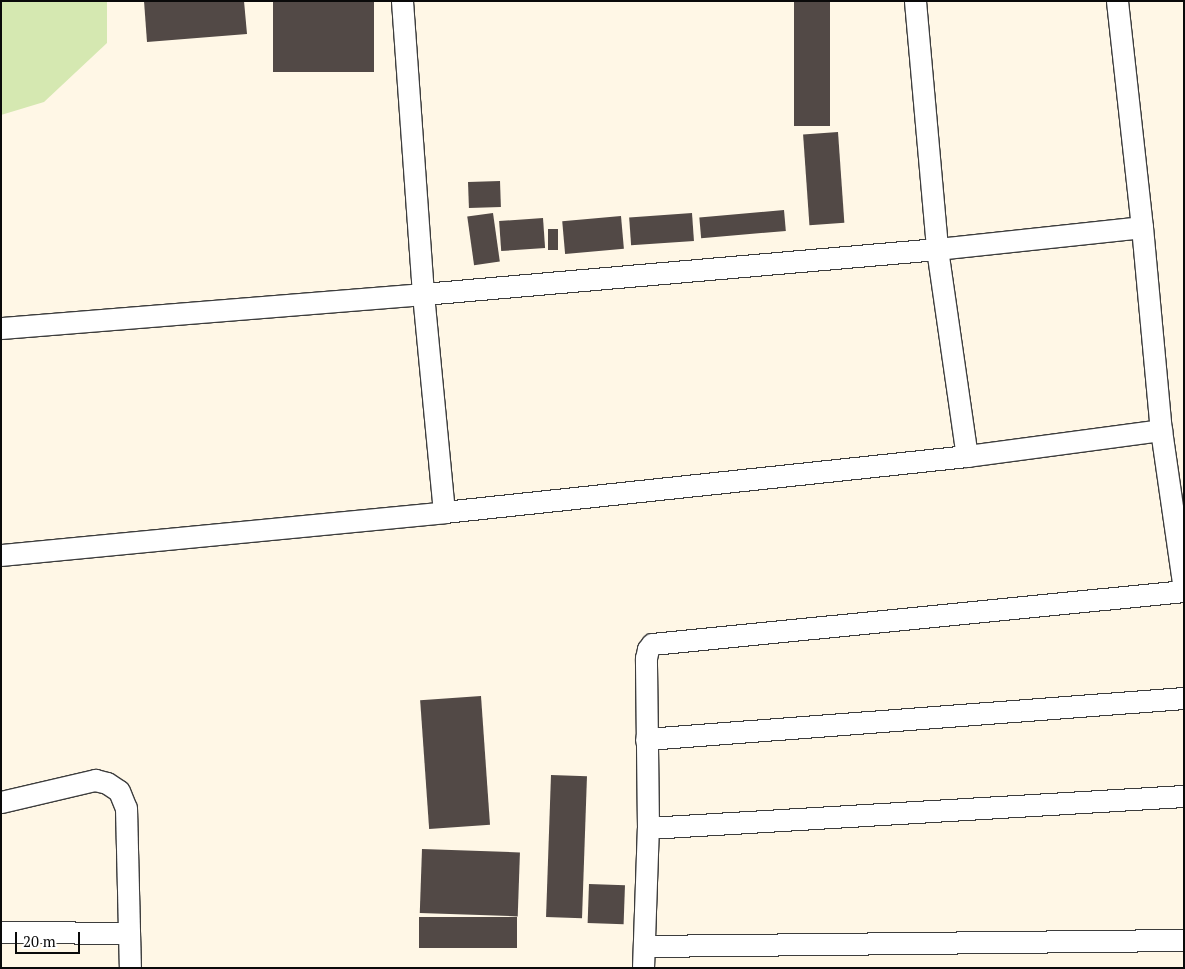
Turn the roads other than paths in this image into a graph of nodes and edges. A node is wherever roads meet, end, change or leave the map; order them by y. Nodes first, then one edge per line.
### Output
1 (402, 1) edge
2 (915, 1) edge
3 (1116, 1) edge
4 (1142, 227) junction
5 (937, 249) junction
6 (423, 294) junction
7 (1, 328) edge
8 (1161, 430) junction
9 (967, 456) junction
10 (444, 512) junction
11 (1, 555) edge
12 (1184, 590) edge
13 (1184, 698) edge
14 (646, 739) junction
15 (1184, 796) edge
16 (1, 802) edge
17 (648, 828) junction
18 (1, 932) edge
19 (129, 933) junction
20 (1184, 940) edge
21 (644, 946) junction
22 (130, 968) edge
23 (643, 968) edge

1 - 6 street
2 - 5 street
3 - 4 street
4 - 5 street
4 - 8 street
5 - 6 street
5 - 9 street
6 - 7 street
6 - 10 street
8 - 9 street
8 - 12 street
9 - 10 street
10 - 11 street
12 - 14 street
13 - 14 street
14 - 17 street
15 - 17 street
16 - 19 street
17 - 21 street
18 - 19 street
19 - 22 street
20 - 21 street
21 - 23 street

